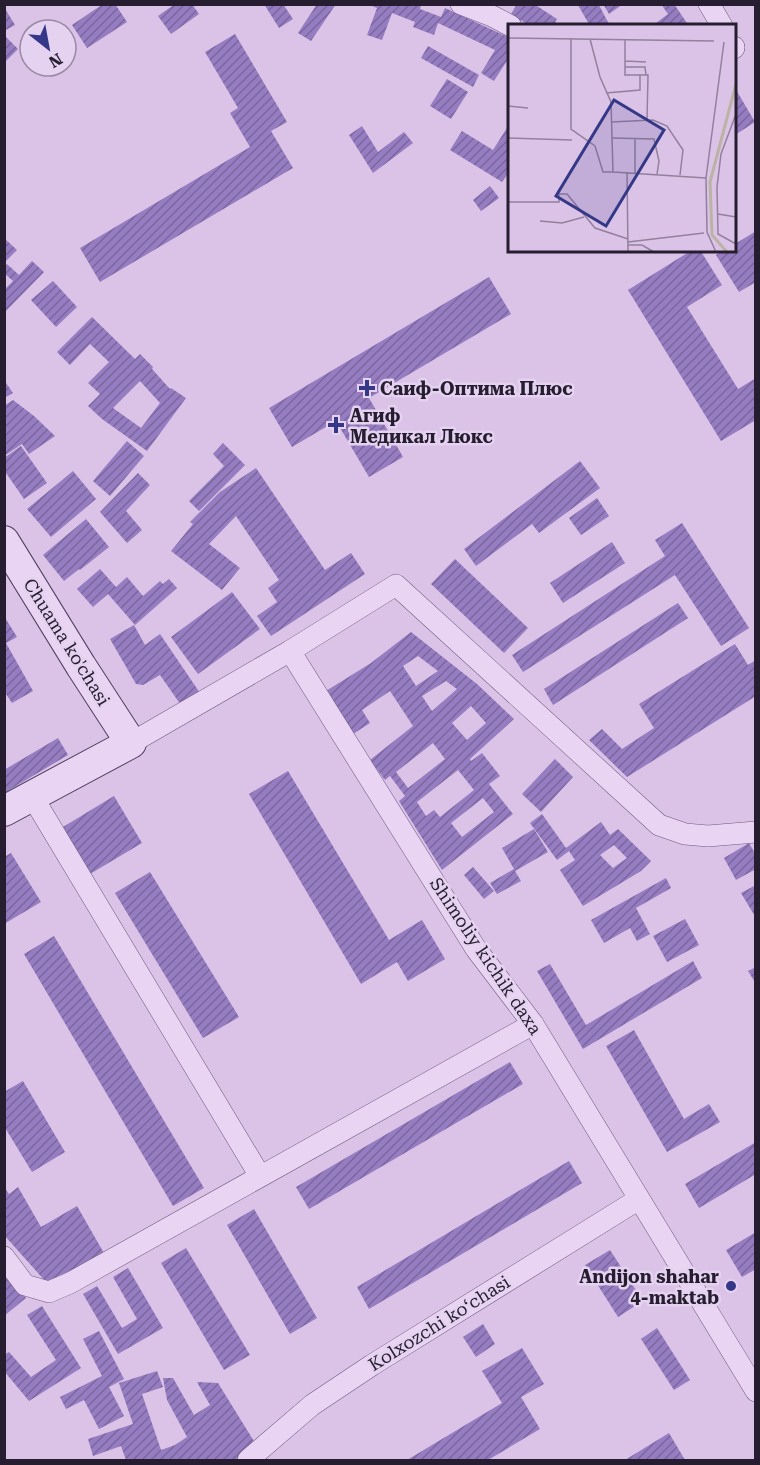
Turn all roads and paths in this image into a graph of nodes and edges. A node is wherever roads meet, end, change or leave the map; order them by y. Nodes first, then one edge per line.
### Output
1 (461, 4) edge
2 (709, 4) edge
3 (508, 24) edge
4 (721, 24) edge
5 (4, 541) edge
6 (290, 651) junction
7 (130, 743) junction
8 (32, 796) junction
9 (4, 811) edge
10 (756, 832) edge
11 (533, 1024) junction
12 (260, 1176) junction
13 (639, 1199) junction
14 (4, 1257) edge
15 (756, 1391) edge
16 (257, 1458) edge

1 - 3 street
2 - 4 street
5 - 7 street, Chuama ko'chasi
6 - 7 street
6 - 10 street
6 - 11 street, Shimoliy kichik daxa
7 - 8 street
8 - 9 street
8 - 12 street
11 - 12 street
11 - 13 street, Shimoliy kichik daxa
12 - 14 street
13 - 15 street, Shimoliy kichik daxa
13 - 16 street, Kolxozchi koʻchasi

